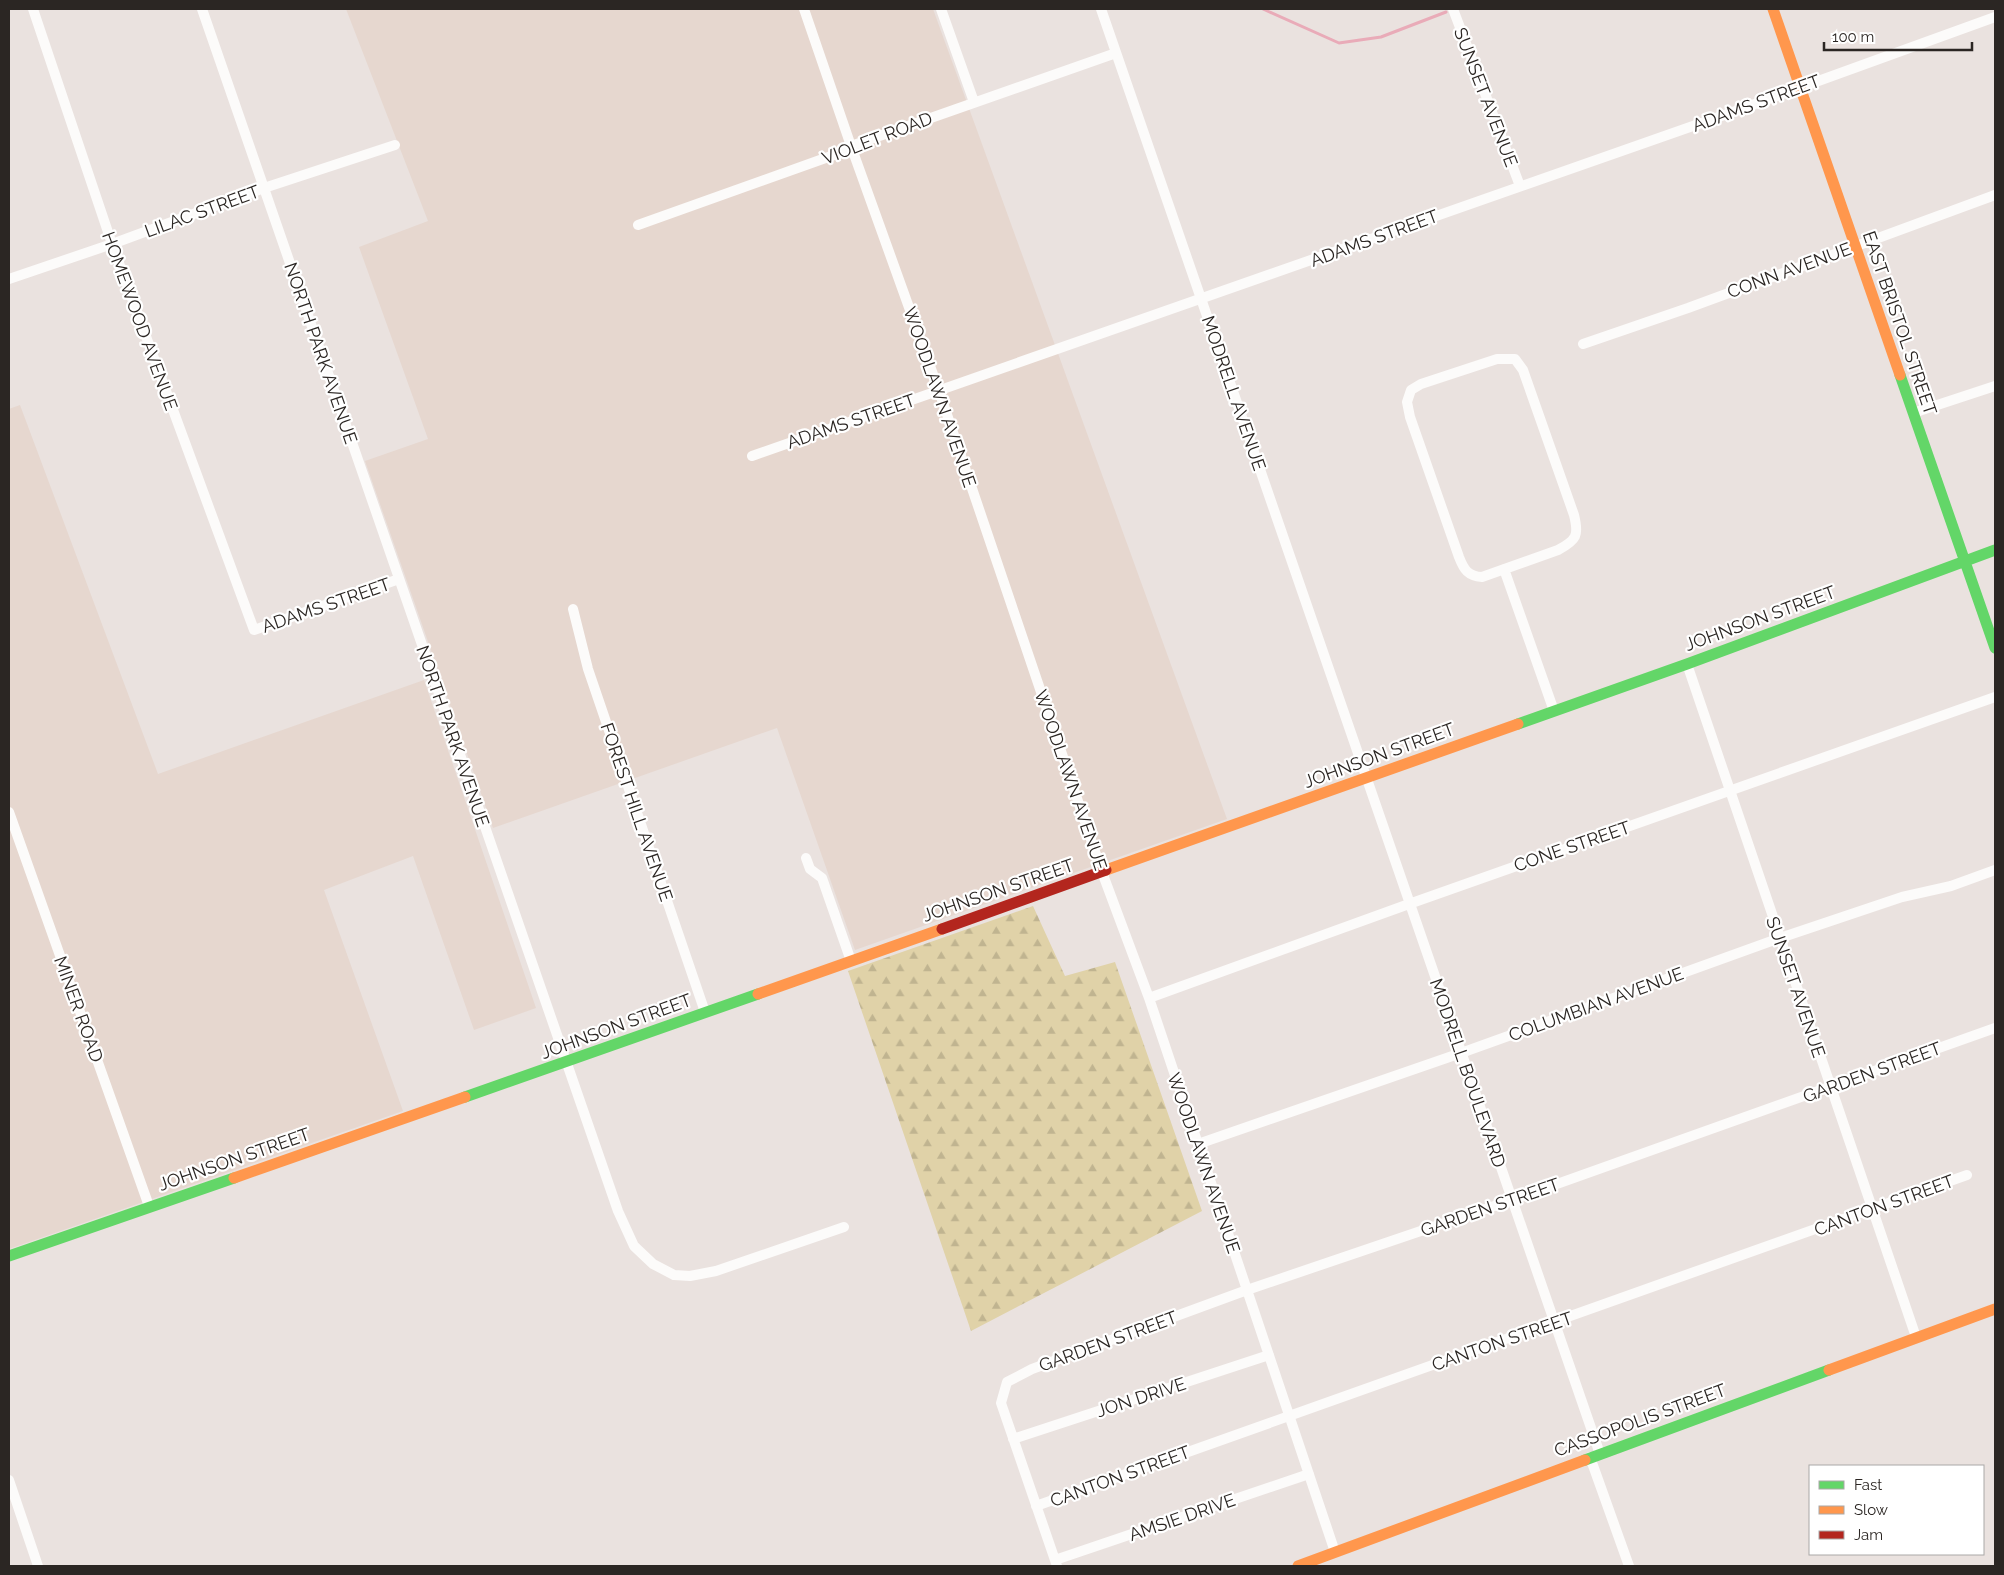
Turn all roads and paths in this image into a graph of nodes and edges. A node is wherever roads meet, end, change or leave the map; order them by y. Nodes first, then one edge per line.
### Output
1 (33, 9) edge
2 (202, 9) edge
3 (804, 9) edge
4 (941, 9) edge
5 (1101, 9) edge
6 (1453, 9) edge
7 (1773, 9) edge
8 (1995, 17) edge
9 (1116, 53) junction
10 (1800, 87) junction
11 (974, 102) junction
12 (395, 145) dead end
13 (851, 146) junction
14 (1520, 186) junction
15 (264, 188) junction
16 (1995, 195) edge
17 (638, 225) dead end
18 (112, 244) junction
19 (1855, 246) junction
20 (9, 279) edge
21 (1202, 299) junction
22 (1583, 344) dead end
23 (1995, 386) edge
24 (940, 391) junction
25 (1913, 413) junction
26 (752, 456) dead end
27 (1995, 550) edge
28 (1965, 560) junction
29 (1504, 569) junction
30 (398, 579) junction
31 (574, 609) dead end
32 (254, 630) joint
33 (1995, 648) edge
34 (1687, 664) junction
35 (1995, 697) edge
36 (1554, 711) junction
37 (1367, 778) junction
38 (1730, 791) junction
39 (9, 812) edge
40 (806, 858) dead end
41 (1995, 870) edge
42 (1102, 872) junction
43 (1410, 904) junction
44 (1780, 938) junction
45 (850, 961) junction
46 (1149, 998) junction
47 (706, 1012) junction
48 (1995, 1028) edge
49 (1461, 1053) junction
50 (567, 1062) junction
51 (1830, 1088) junction
52 (1198, 1144) junction
53 (1967, 1175) dead end
54 (1512, 1200) junction
55 (149, 1206) junction
56 (1873, 1209) junction
57 (844, 1227) dead end
58 (9, 1256) edge
59 (1247, 1290) junction
60 (1995, 1309) edge
61 (1554, 1324) junction
62 (1916, 1337) junction
63 (1269, 1355) junction
64 (1289, 1416) junction
65 (1013, 1439) junction
66 (1595, 1456) junction
67 (1309, 1474) junction
68 (9, 1480) edge
69 (1036, 1506) junction
70 (1335, 1552) junction
71 (1056, 1563) edge
72 (38, 1566) edge
73 (1298, 1566) edge
74 (1629, 1566) edge

1 - 18 street, HOMEWOOD AVENUE
2 - 15 street, NORTH PARK AVENUE
3 - 13 street, WOODLAWN AVENUE
4 - 11 street
5 - 9 street, MODRELL AVENUE
6 - 14 street, SUNSET AVENUE
7 - 10 street, EAST BRISTOL STREET
8 - 10 street, ADAMS STREET
9 - 11 street, VIOLET ROAD
9 - 21 street, MODRELL AVENUE
10 - 14 street, ADAMS STREET
10 - 19 street, EAST BRISTOL STREET
11 - 13 street, VIOLET ROAD
12 - 15 street, LILAC STREET
13 - 17 street, VIOLET ROAD
13 - 24 street, WOODLAWN AVENUE
14 - 21 street, ADAMS STREET
15 - 18 street, LILAC STREET
15 - 30 street, NORTH PARK AVENUE
16 - 19 street, CONN AVENUE
18 - 20 street, LILAC STREET
18 - 32 street, HOMEWOOD AVENUE
19 - 22 street, CONN AVENUE
19 - 25 street, EAST BRISTOL STREET
21 - 24 street, ADAMS STREET
21 - 37 street, MODRELL AVENUE
23 - 25 street
24 - 26 street, ADAMS STREET
24 - 42 street, WOODLAWN AVENUE
25 - 28 street, EAST BRISTOL STREET
27 - 28 street, JOHNSON STREET
28 - 33 street, EAST BRISTOL STREET
28 - 34 street, JOHNSON STREET
29 - 29 street
29 - 36 street
30 - 32 street, ADAMS STREET
30 - 50 street, NORTH PARK AVENUE
31 - 47 street, FOREST HILL AVENUE
34 - 36 street, JOHNSON STREET
34 - 38 street, SUNSET AVENUE
35 - 38 street, CONE STREET
36 - 37 street, JOHNSON STREET
37 - 42 street, JOHNSON STREET
37 - 43 street, MODRELL BOULEVARD
38 - 43 street, CONE STREET
38 - 44 street, SUNSET AVENUE
39 - 55 street, MINER ROAD
40 - 45 street
41 - 44 street, COLUMBIAN AVENUE
42 - 45 street, JOHNSON STREET
42 - 46 street, WOODLAWN AVENUE
43 - 46 street, CONE STREET
43 - 49 street, MODRELL BOULEVARD
44 - 49 street, COLUMBIAN AVENUE
44 - 51 street, SUNSET AVENUE
45 - 47 street, JOHNSON STREET
46 - 52 street, WOODLAWN AVENUE
47 - 50 street, JOHNSON STREET
48 - 51 street, GARDEN STREET
49 - 52 street, COLUMBIAN AVENUE
49 - 54 street, MODRELL BOULEVARD
50 - 55 street, JOHNSON STREET
50 - 57 street, NORTH PARK AVENUE
51 - 54 street, GARDEN STREET
51 - 56 street, SUNSET AVENUE
52 - 59 street, WOODLAWN AVENUE
53 - 56 street, CANTON STREET
54 - 59 street, GARDEN STREET
54 - 61 street, MODRELL BOULEVARD
55 - 58 street, JOHNSON STREET
56 - 61 street, CANTON STREET
56 - 62 street, SUNSET AVENUE
59 - 63 street, WOODLAWN AVENUE
59 - 65 street, GARDEN STREET
60 - 62 street, CASSOPOLIS STREET
61 - 64 street, CANTON STREET
61 - 66 street, MODRELL BOULEVARD
62 - 66 street, CASSOPOLIS STREET
63 - 64 street, WOODLAWN AVENUE
63 - 65 street, JON DRIVE
64 - 67 street, WOODLAWN AVENUE
64 - 69 street, CANTON STREET
65 - 69 street
66 - 70 street, CASSOPOLIS STREET
66 - 74 street, MODRELL BOULEVARD
67 - 70 street, WOODLAWN AVENUE
67 - 71 street, AMSIE DRIVE
68 - 72 street
69 - 71 street
70 - 73 street, CASSOPOLIS STREET

